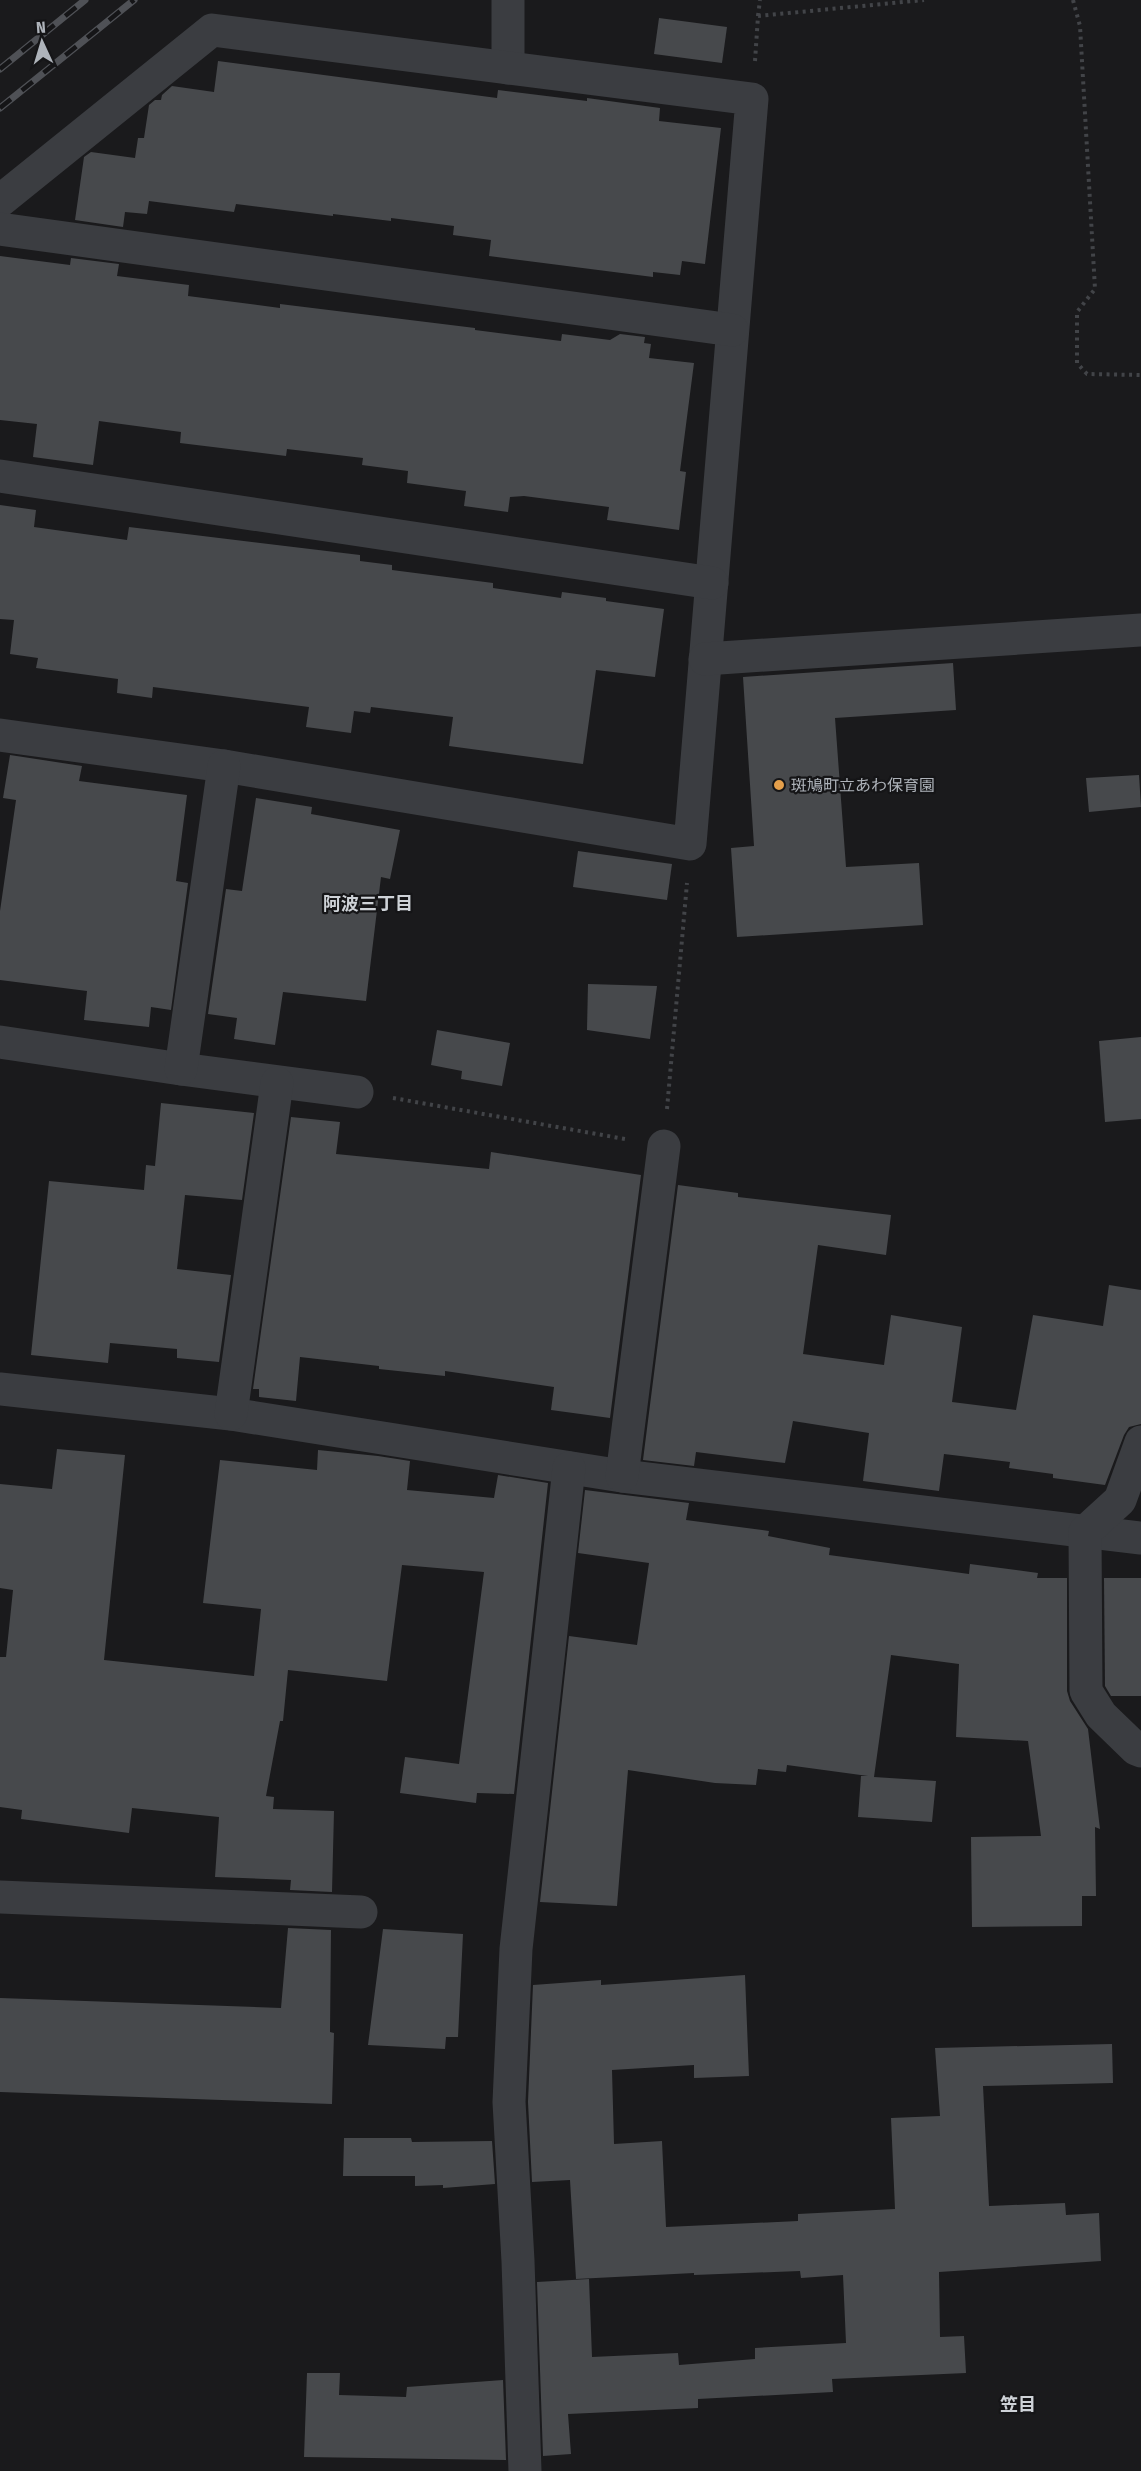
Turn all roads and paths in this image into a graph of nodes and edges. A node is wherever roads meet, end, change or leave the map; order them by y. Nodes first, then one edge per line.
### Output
1 (508, 0) edge
2 (760, 0) edge
3 (924, 0) edge
4 (1073, 0) edge
5 (758, 16) junction
6 (508, 68) junction
7 (752, 99) junction
8 (0, 201) edge
9 (0, 229) edge
10 (732, 330) junction
11 (1141, 375) edge
12 (0, 476) edge
13 (712, 583) junction
14 (1141, 630) edge
15 (705, 659) junction
16 (0, 735) edge
17 (224, 766) junction
18 (690, 844) junction
19 (0, 1042) edge
20 (182, 1069) junction
21 (277, 1083) junction
22 (357, 1092) joint
23 (664, 1146) junction
24 (0, 1389) edge
25 (231, 1413) junction
26 (1141, 1442) edge
27 (569, 1468) junction
28 (622, 1476) junction
29 (1085, 1532) junction
30 (1141, 1538) edge
31 (1141, 1751) edge
32 (0, 1897) edge
33 (361, 1912) dead end
34 (525, 2471) edge

1 - 6 street
2 - 5 path
3 - 5 path
4 - 11 path
5 - 7 path
6 - 7 street
6 - 8 street
7 - 10 street
9 - 10 street
10 - 13 street
12 - 13 street
13 - 15 street
14 - 15 street
15 - 18 street
16 - 17 street
17 - 18 street
17 - 20 street
18 - 23 path
19 - 20 street
20 - 21 street
21 - 22 street
21 - 25 street
22 - 23 path
23 - 28 street
24 - 25 street
25 - 27 street
26 - 29 street
27 - 28 street
27 - 34 street
28 - 29 street
29 - 30 street
29 - 31 street
32 - 33 street

